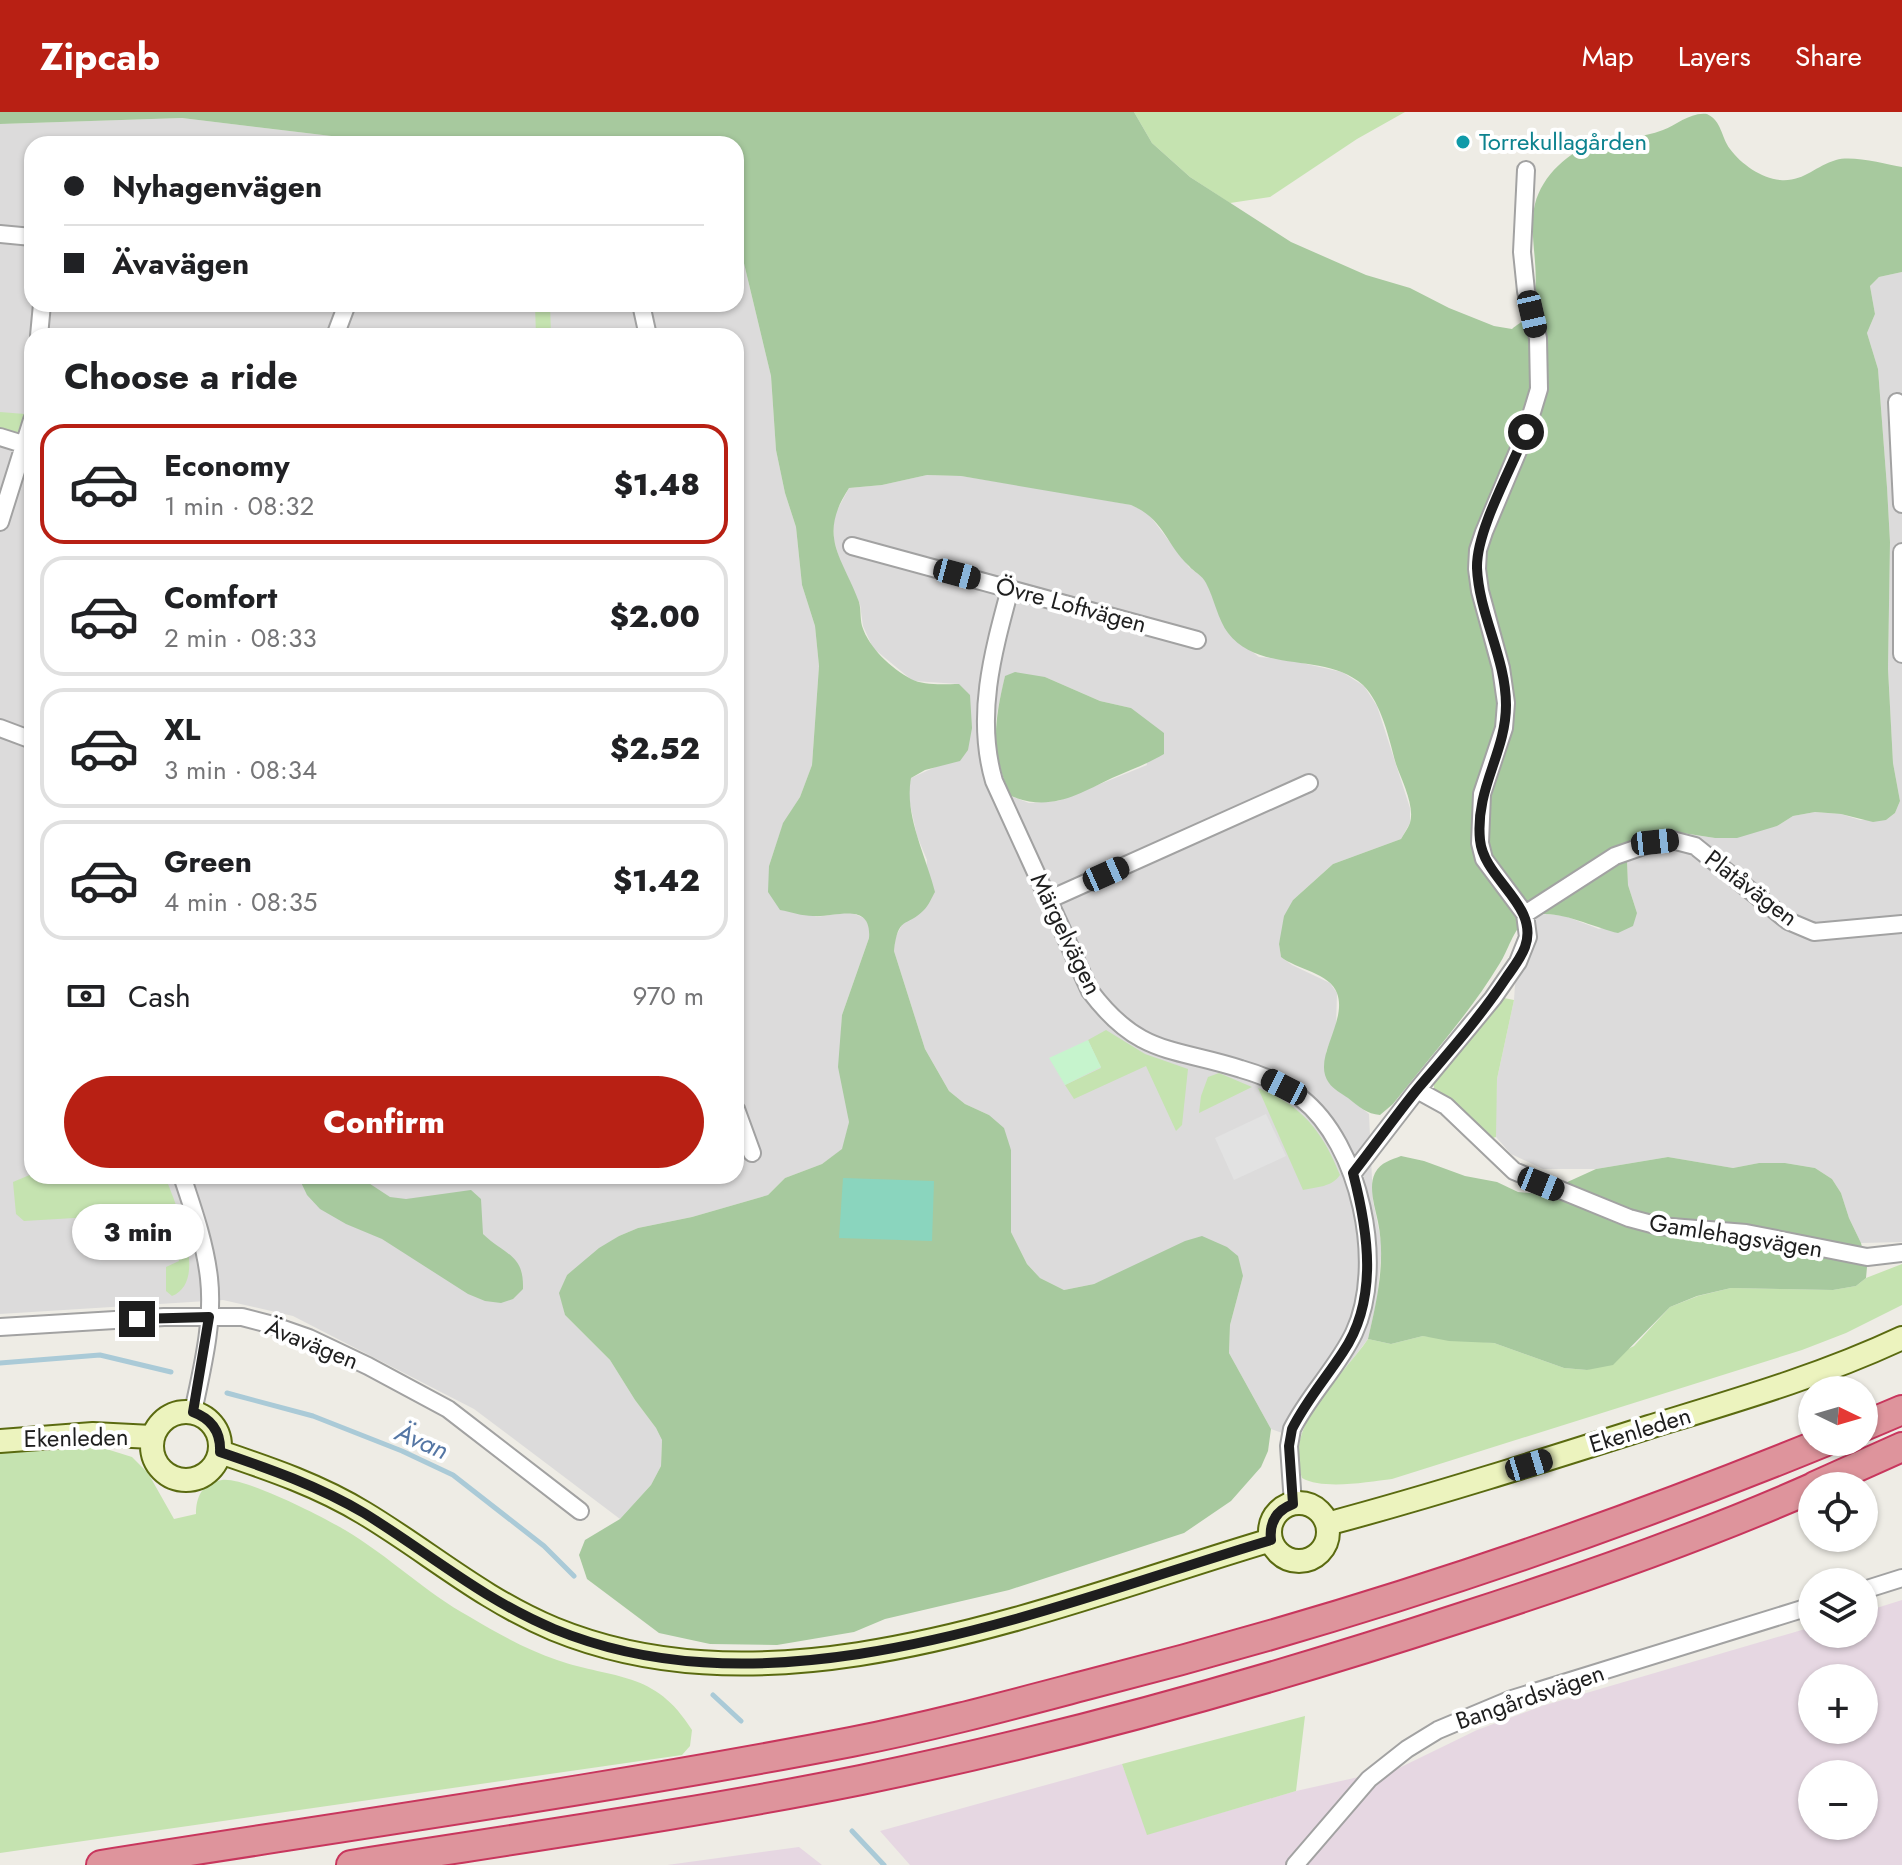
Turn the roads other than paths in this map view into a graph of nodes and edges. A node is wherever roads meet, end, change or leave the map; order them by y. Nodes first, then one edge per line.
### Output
1 (1526, 170) dead end
2 (0, 234) edge
3 (24, 236) edge
4 (1897, 402) dead end
5 (0, 437) edge
6 (24, 444) edge
7 (24, 451) edge
8 (1902, 504) edge
9 (0, 522) edge
10 (852, 546) dead end
11 (1902, 552) edge
12 (1010, 589) junction
13 (1901, 612) edge
14 (1197, 640) dead end
15 (1902, 654) edge
16 (0, 728) edge
17 (24, 737) edge
18 (1309, 783) dead end
19 (1048, 900) junction
20 (1525, 914) junction
21 (1902, 924) edge
22 (1417, 1090) junction
23 (744, 1131) edge
24 (752, 1153) dead end
25 (1353, 1173) junction
26 (185, 1184) edge
27 (1902, 1253) edge
28 (209, 1317) junction
29 (0, 1327) edge
30 (1902, 1338) edge
31 (1902, 1410) edge
32 (193, 1412) junction
33 (1878, 1420) edge
34 (152, 1437) junction
35 (0, 1441) edge
36 (1902, 1447) edge
37 (220, 1452) junction
38 (1798, 1452) edge
39 (1902, 1463) edge
40 (1849, 1472) edge
41 (1874, 1472) edge
42 (1798, 1495) edge
43 (1293, 1504) junction
44 (580, 1511) dead end
45 (1327, 1524) junction
46 (1271, 1540) junction
47 (1902, 1578) edge
48 (1878, 1586) edge
49 (1798, 1610) edge
50 (101, 1865) edge
51 (351, 1865) edge
52 (1295, 1865) edge

1 - 20 street
2 - 3 street
4 - 8 street
5 - 6 street
7 - 9 street
10 - 12 street, Övre Loftvägen
11 - 13 street
12 - 14 street, Övre Loftvägen
12 - 19 street, Märgelvägen
13 - 15 street
16 - 17 street
18 - 19 street
19 - 25 street, Märgelvägen
20 - 21 street, Platåvägen
20 - 22 street
22 - 25 street
22 - 27 street, Gamlehagsvägen
23 - 24 street
25 - 43 street, Märgelvägen
26 - 28 street
28 - 29 street, Ävavägen
28 - 32 street
28 - 44 street, Ävavägen
30 - 45 street, Ekenleden
31 - 33 highway
32 - 34 street
32 - 37 street
34 - 35 street, Ekenleden
34 - 37 street
36 - 40 highway
37 - 46 street
38 - 50 highway
39 - 41 highway
42 - 51 highway
43 - 45 street
43 - 46 street
45 - 46 street
47 - 48 street
49 - 52 street, Bangårdsvägen

